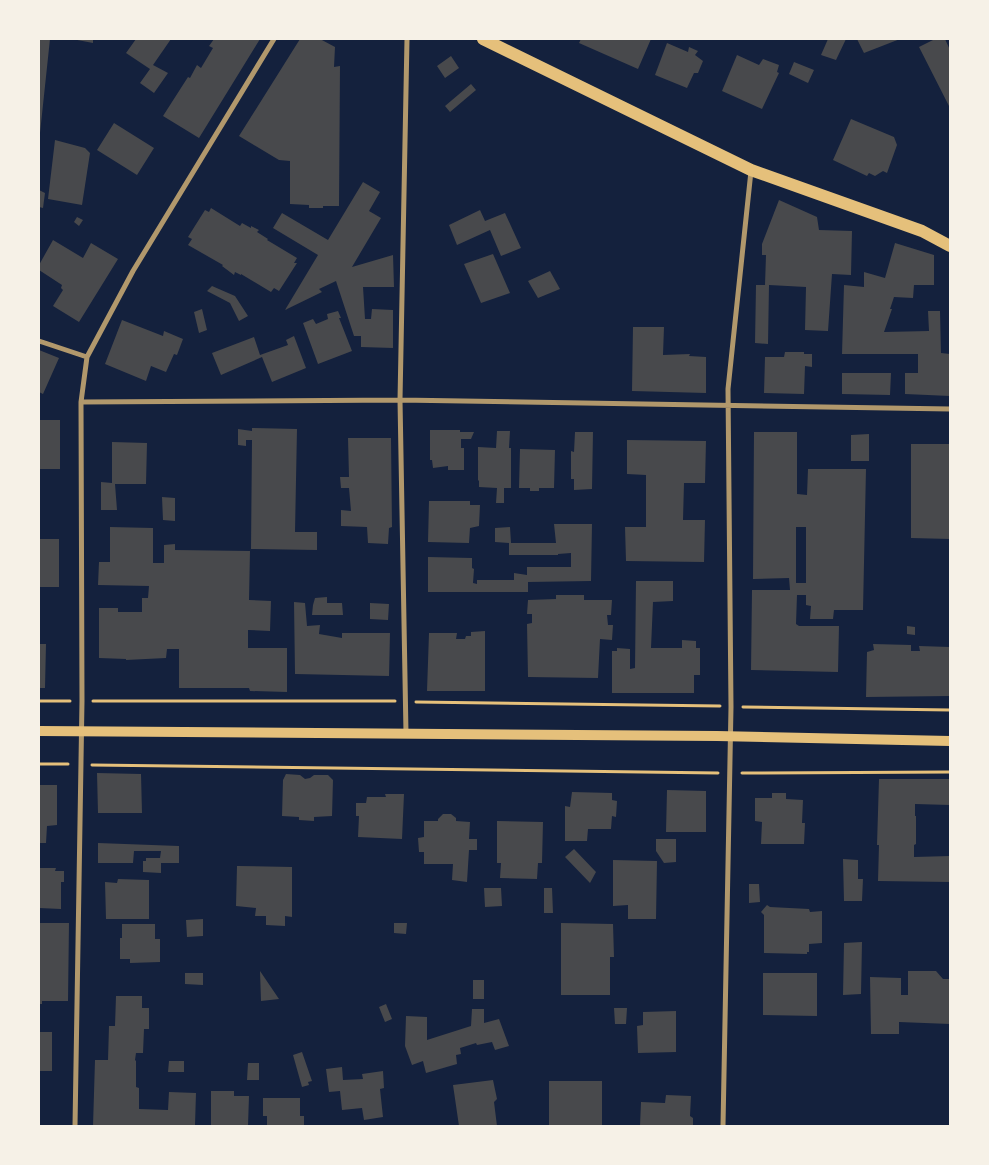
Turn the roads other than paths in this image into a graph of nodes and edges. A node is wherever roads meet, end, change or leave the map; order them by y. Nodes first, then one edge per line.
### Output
1 (274, 39) edge
2 (407, 39) edge
3 (483, 39) edge
4 (751, 170) junction
5 (950, 246) edge
6 (39, 341) edge
7 (87, 357) junction
8 (400, 400) junction
9 (80, 402) junction
10 (728, 405) junction
11 (950, 409) edge
12 (39, 731) edge
13 (81, 731) junction
14 (406, 733) junction
15 (730, 736) junction
16 (950, 741) edge
17 (75, 1126) edge
18 (723, 1126) edge

1 - 7 street
2 - 8 street
3 - 4 main road
4 - 5 main road
4 - 10 street
6 - 7 street
7 - 9 street
8 - 9 street
8 - 10 street
8 - 14 street
9 - 13 street
10 - 11 street
10 - 15 street
12 - 13 main road
13 - 14 main road
13 - 17 street
14 - 15 main road
15 - 16 main road
15 - 18 street

